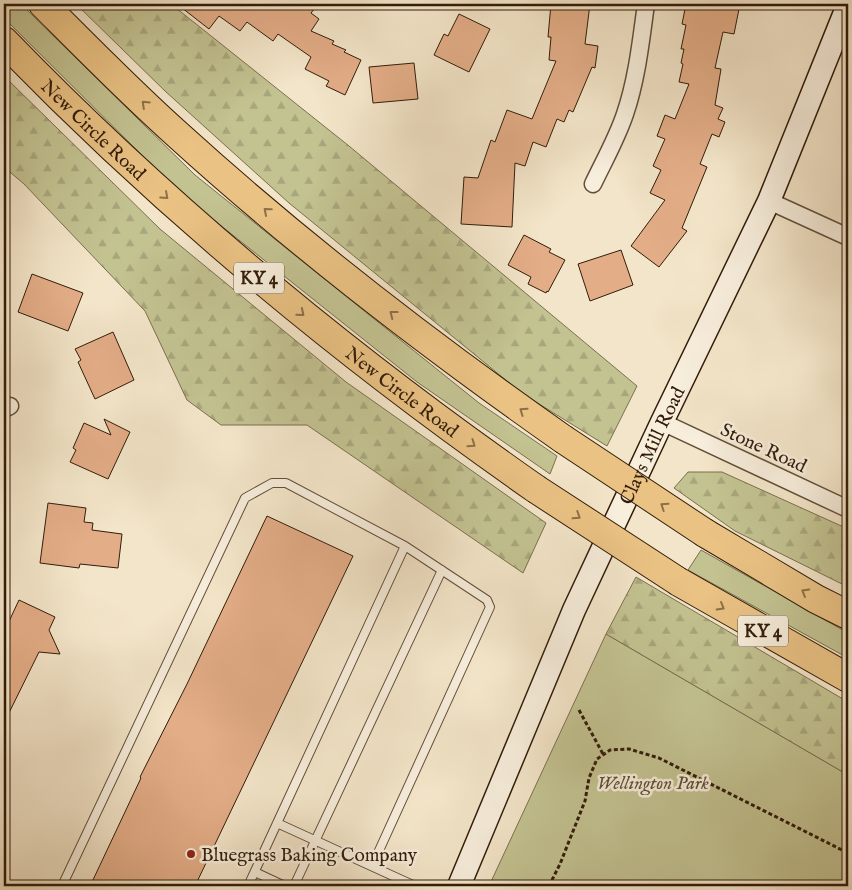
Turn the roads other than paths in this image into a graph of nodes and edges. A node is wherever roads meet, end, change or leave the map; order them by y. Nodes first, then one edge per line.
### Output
1 (43, 4) edge
2 (646, 4) edge
3 (848, 5) edge
4 (4, 41) edge
5 (593, 184) dead end
6 (769, 201) junction
7 (848, 236) edge
8 (662, 422) junction
9 (848, 508) edge
10 (405, 546) junction
11 (442, 570) junction
12 (848, 616) edge
13 (848, 678) edge
14 (277, 823) junction
15 (316, 841) junction
16 (372, 866) junction
17 (255, 872) junction
18 (62, 886) edge
19 (248, 886) edge
20 (284, 886) edge
21 (294, 886) edge
22 (415, 886) edge
23 (459, 886) edge

12 -> 1 highway, KY 4, bridge
2 - 5 street
3 - 6 main road, Clays Mill Road
4 -> 13 highway, New Circle Road / KY 4, bridge
6 - 7 street
6 - 8 main road, Clays Mill Road
8 - 9 street, Stone Road
8 - 23 main road, Clays Mill Road
10 - 11 lane
10 - 14 lane
10 - 18 lane
11 - 15 lane
11 - 16 lane
14 - 15 lane
14 - 17 lane
15 - 16 lane
15 - 21 lane
16 - 22 lane
17 - 19 lane
17 - 20 lane

